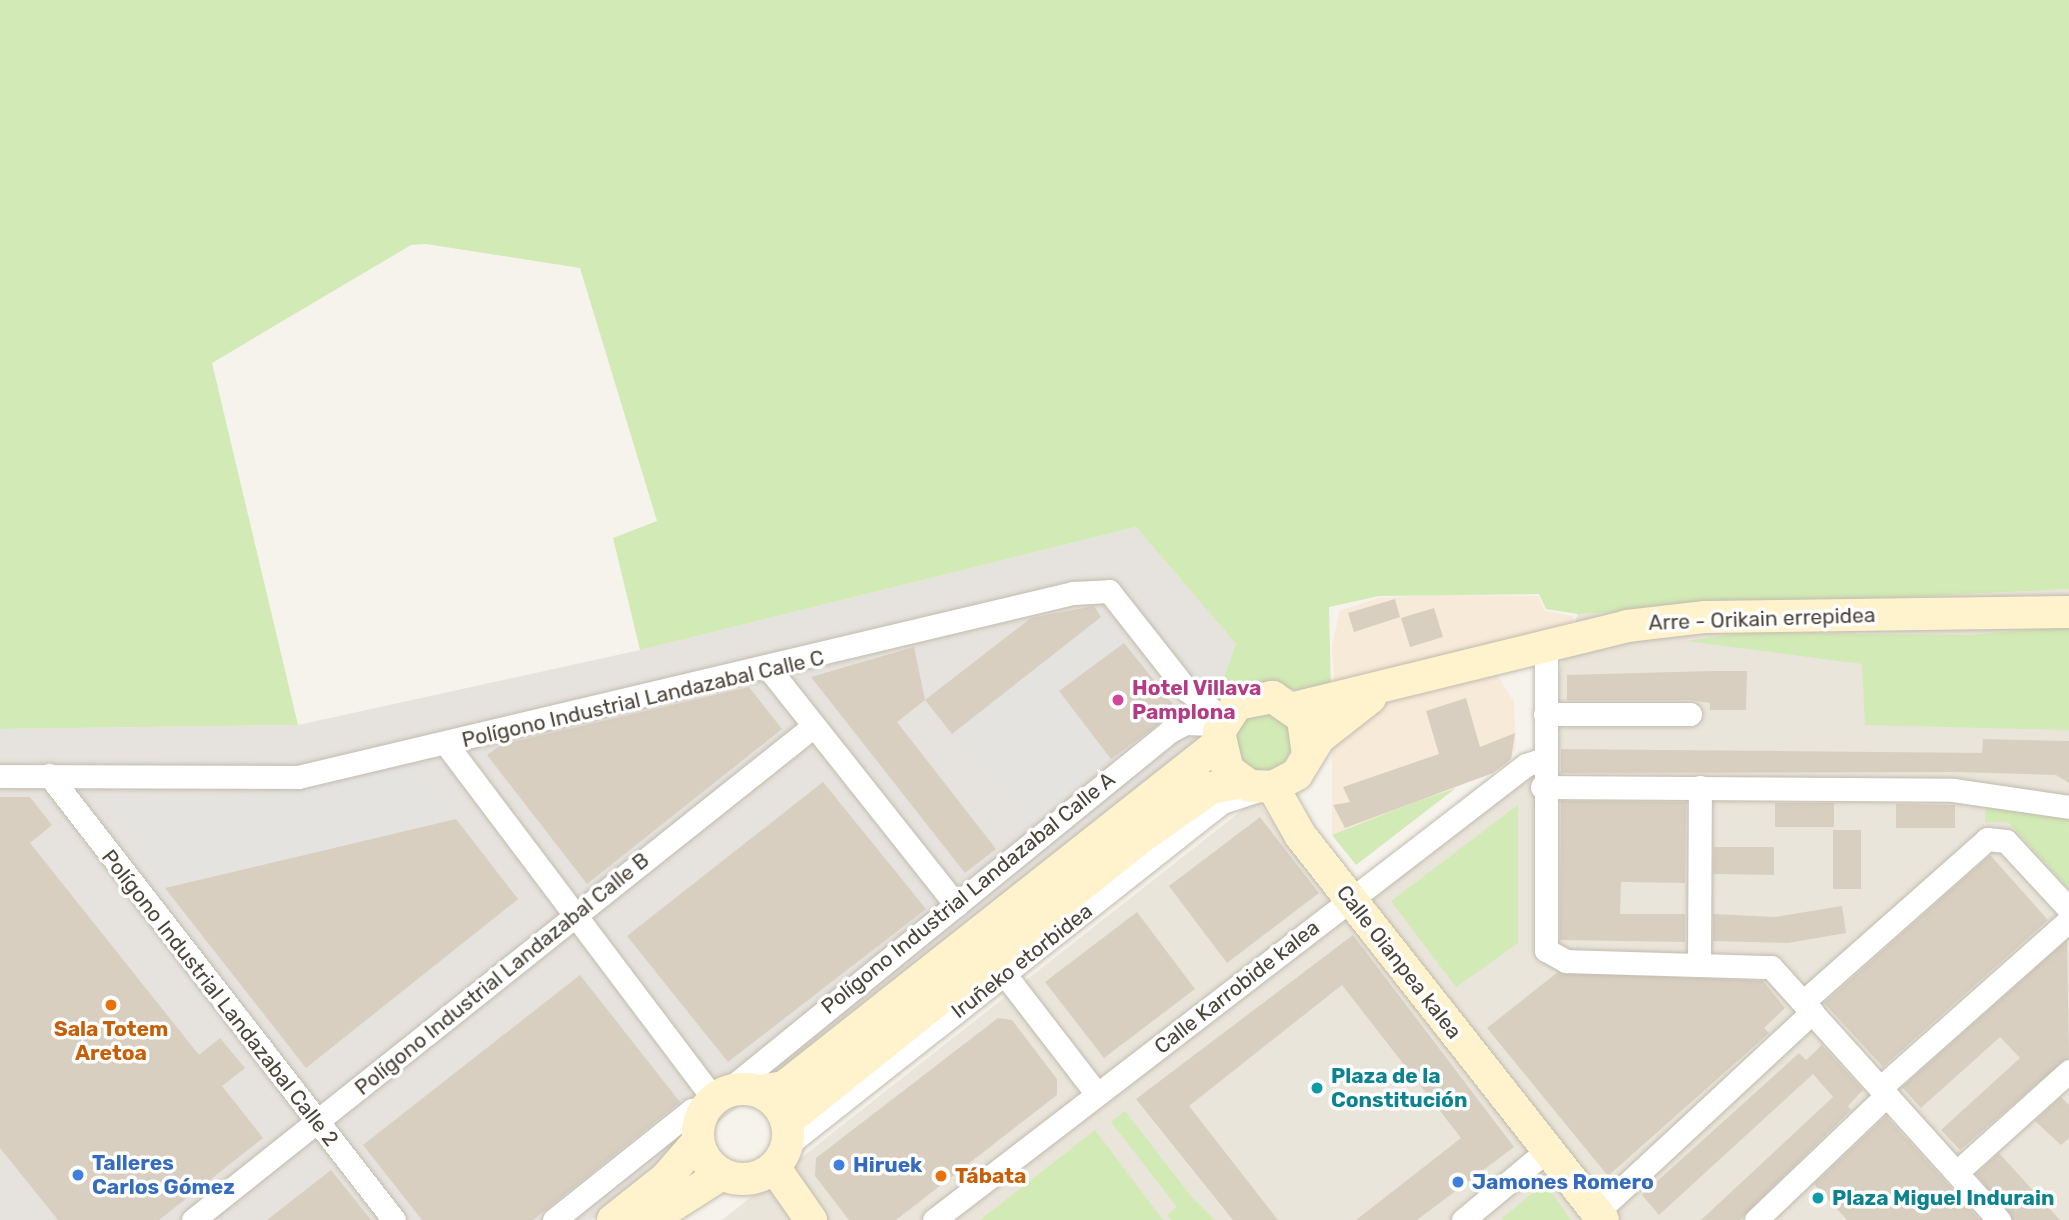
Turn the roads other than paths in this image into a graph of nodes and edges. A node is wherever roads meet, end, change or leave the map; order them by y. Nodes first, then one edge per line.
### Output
1 (2069, 612) edge
2 (1546, 645) junction
3 (770, 670) junction
4 (1379, 690) junction
5 (1294, 708) junction
6 (1545, 714) junction
7 (1690, 715) dead end
8 (811, 728) junction
9 (1221, 729) junction
10 (447, 745) junction
11 (1306, 759) junction
12 (1543, 760) junction
13 (49, 775) junction
14 (0, 776) edge
15 (1259, 785) junction
16 (1542, 787) junction
17 (1700, 788) junction
18 (2069, 807) edge
19 (1300, 835) junction
20 (1351, 899) junction
21 (956, 905) junction
22 (2069, 909) edge
23 (575, 916) junction
24 (2069, 920) edge
25 (1699, 962) junction
26 (1006, 976) junction
27 (1807, 1007) junction
28 (2069, 1071) edge
29 (760, 1091) junction
30 (1884, 1091) junction
31 (1097, 1094) junction
32 (716, 1099) junction
33 (316, 1123) junction
34 (698, 1141) junction
35 (782, 1144) junction
36 (1546, 1152) junction
37 (1957, 1172) junction
38 (729, 1177) junction
39 (1600, 1216) edge
40 (193, 1220) edge
41 (394, 1220) edge
42 (554, 1220) edge
43 (612, 1220) edge
44 (650, 1220) edge
45 (673, 1220) edge
46 (811, 1220) edge
47 (934, 1220) edge
48 (1463, 1220) edge
49 (1756, 1220) edge
50 (1999, 1220) edge

1 - 2 main road, Arre - Orikain errepidea
2 - 4 main road, Arre - Orikain errepidea
2 - 6 street
3 - 8 street
3 - 9 street, Polígono Industrial Landazabal Calle C
3 - 10 street, Polígono Industrial Landazabal Calle C
4 - 5 main road, Arre - Orikain errepidea
4 - 11 main road
5 - 9 main road
5 - 11 main road
6 - 7 street
6 - 12 street
8 - 21 street
8 - 23 street, Polígono Industrial Landazabal Calle B
9 - 15 main road
9 - 21 street, Polígono Industrial Landazabal Calle A
9 - 29 main road
10 - 13 street, Polígono Industrial Landazabal Calle C
10 - 23 street
11 - 15 main road
11 - 19 main road
12 - 16 street
12 - 20 street, Calle Karrobide kalea
13 - 14 street, Polígono Industrial Landazabal Calle C
13 - 33 street, Polígono Industrial Landazabal Calle 2
15 - 19 main road, Calle Oianpea kalea
15 - 26 street, Iruñeko etorbidea
15 - 35 main road, Iruñeko etorbidea
16 - 17 street
16 - 25 street
17 - 18 street
17 - 25 street
19 - 20 main road, Calle Oianpea kalea
20 - 31 street, Calle Karrobide kalea
20 - 36 main road, Calle Oianpea kalea
21 - 32 street, Polígono Industrial Landazabal Calle A
22 - 27 street
23 - 32 street
23 - 33 street, Polígono Industrial Landazabal Calle B
24 - 30 street
25 - 27 street
26 - 31 street
26 - 35 street, Iruñeko etorbidea
27 - 30 street
27 - 39 street
28 - 37 street
29 - 32 main road
29 - 35 main road
30 - 37 street
30 - 49 street
31 - 47 street, Calle Karrobide kalea
32 - 34 main road
32 - 42 street, Polígono Industrial Landazabal Calle A
33 - 40 street, Polígono Industrial Landazabal Calle B
33 - 41 street, Polígono Industrial Landazabal Calle 2
34 - 38 main road
34 - 43 main road
35 - 38 main road
35 - 46 main road
36 - 39 main road, Calle Oianpea kalea
36 - 48 street
37 - 50 street
38 - 44 main road
38 - 45 street

